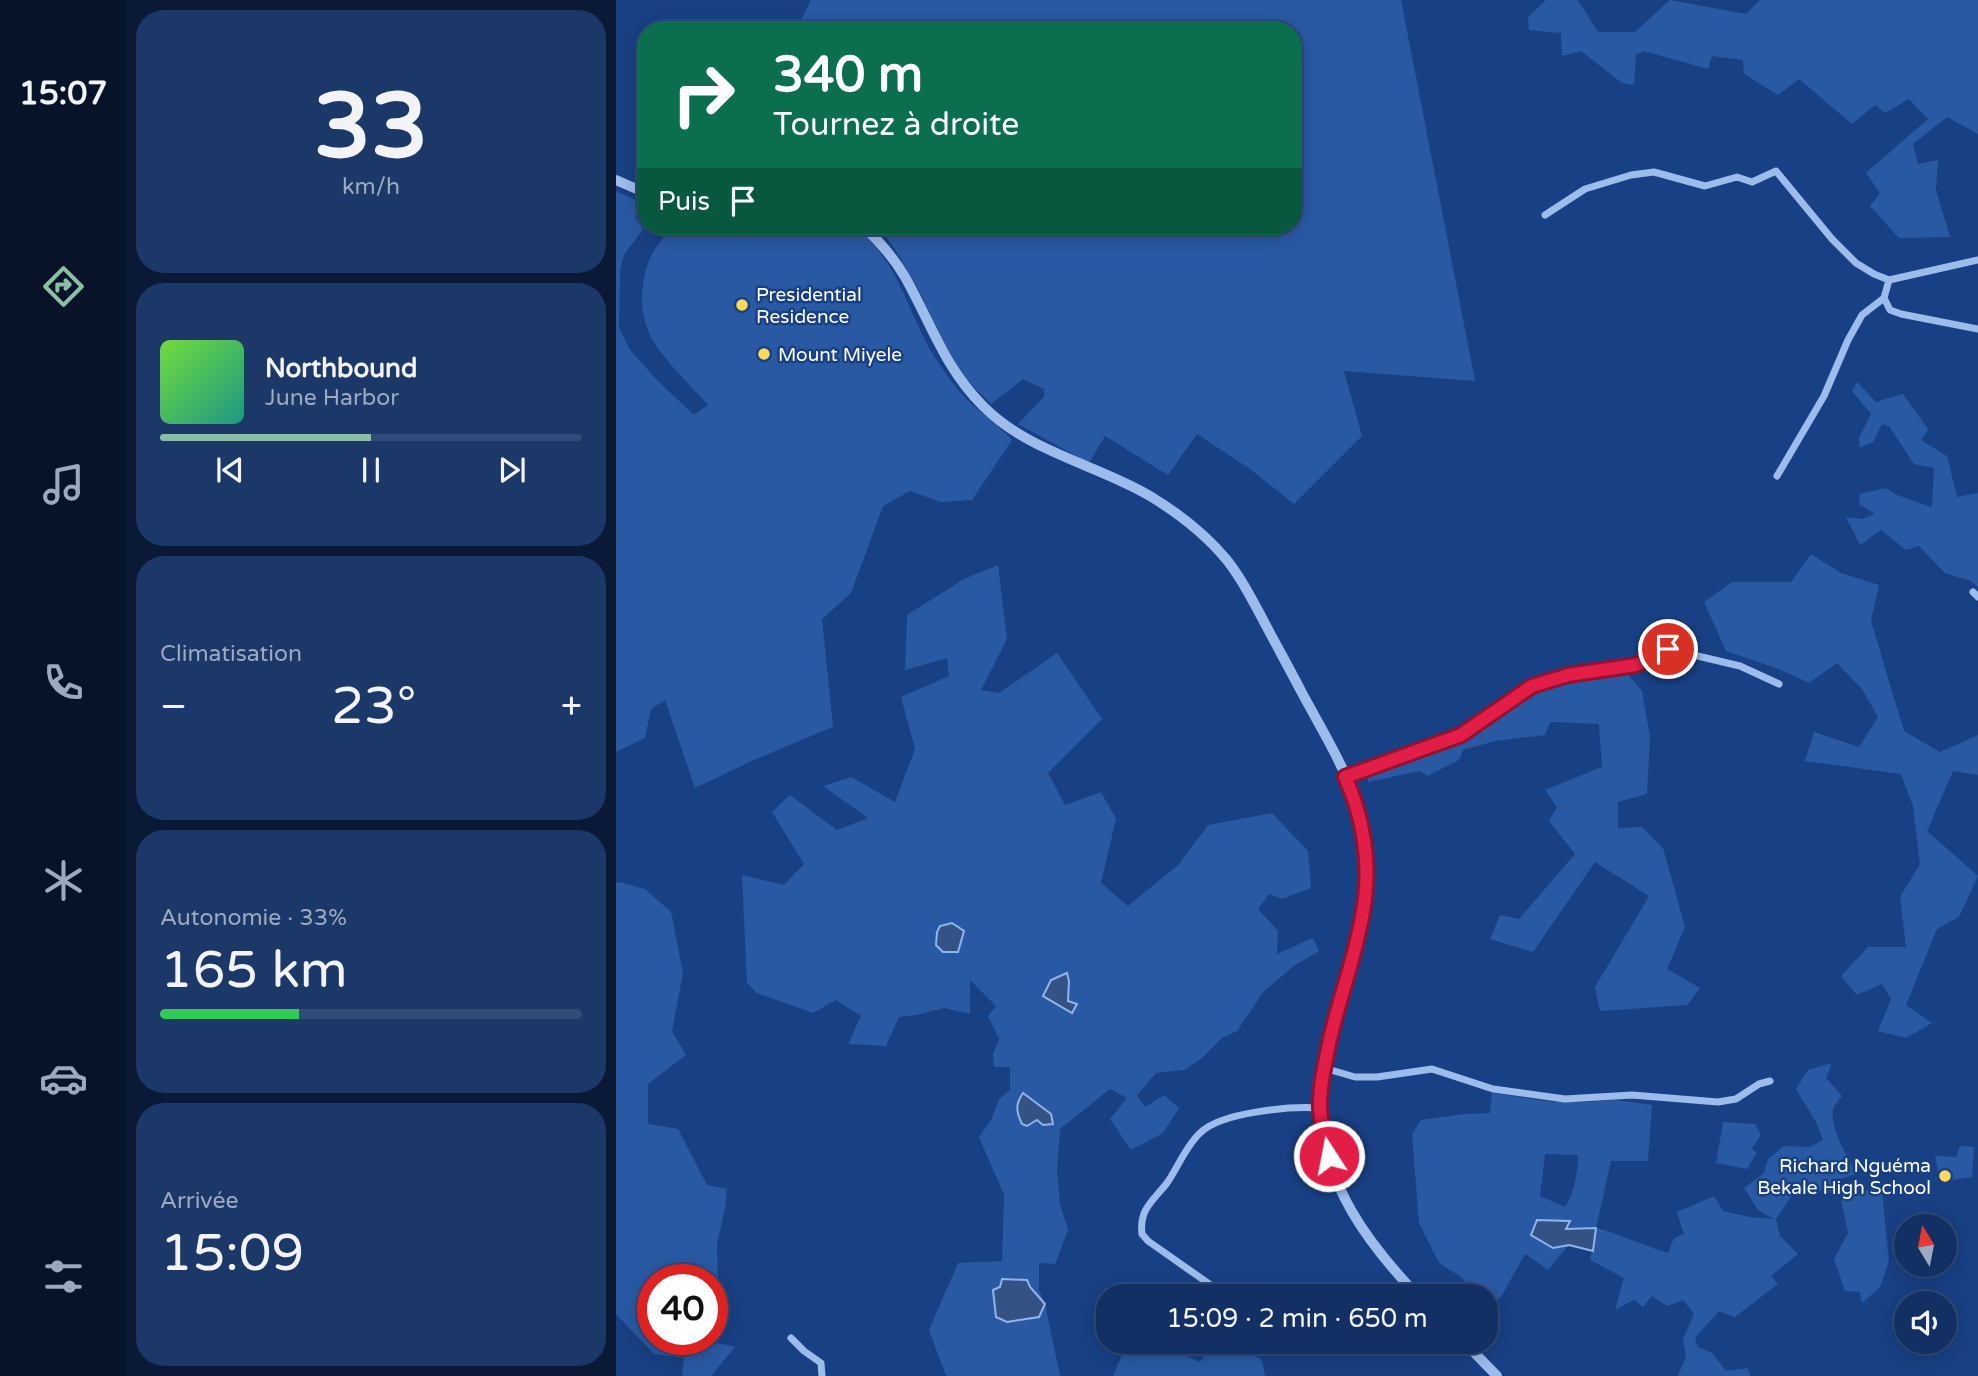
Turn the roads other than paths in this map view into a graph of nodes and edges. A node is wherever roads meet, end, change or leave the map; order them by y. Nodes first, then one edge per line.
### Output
1 (616, 180) edge
2 (637, 189) edge
3 (1545, 215) dead end
4 (872, 235) edge
5 (1978, 260) edge
6 (1889, 280) junction
7 (1884, 298) junction
8 (1978, 329) edge
9 (1777, 476) dead end
10 (1779, 684) dead end
11 (1345, 777) junction
12 (1324, 1068) junction
13 (1770, 1081) dead end
14 (1320, 1108) junction
15 (1209, 1284) edge
16 (1405, 1284) edge
17 (791, 1338) dead end
18 (1476, 1354) edge
19 (822, 1376) edge
20 (1497, 1376) edge

1 - 2 street
3 - 6 street
4 - 11 street
5 - 6 street
6 - 7 street
7 - 8 street
7 - 9 street
10 - 11 street
11 - 12 street
12 - 13 street
12 - 14 street
14 - 15 street
14 - 16 street
17 - 19 street
18 - 20 street

